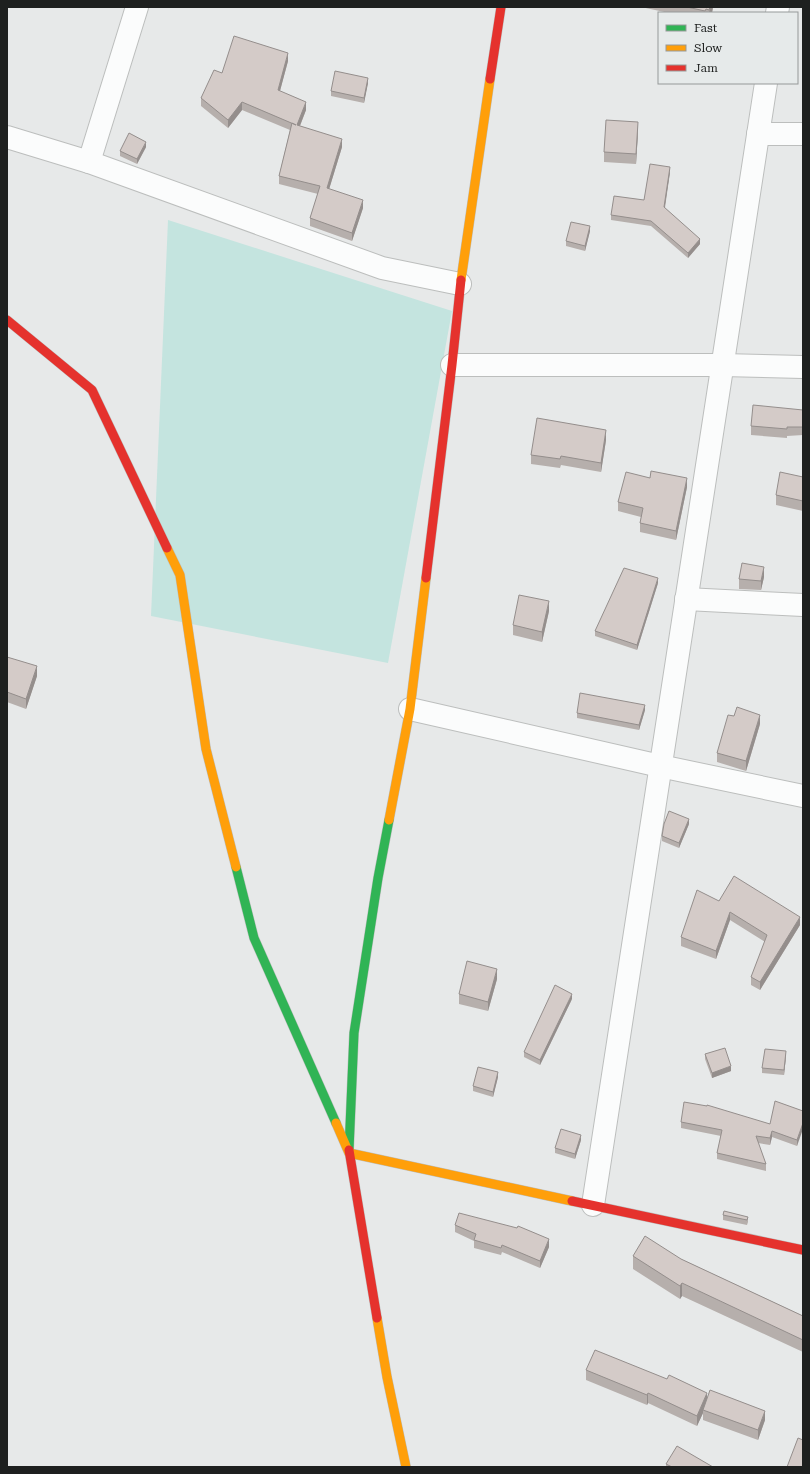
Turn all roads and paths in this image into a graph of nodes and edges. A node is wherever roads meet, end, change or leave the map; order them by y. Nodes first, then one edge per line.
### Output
1 (137, 7) edge
2 (501, 7) edge
3 (766, 84) edge
4 (758, 134) junction
5 (803, 134) edge
6 (7, 137) edge
7 (89, 162) junction
8 (460, 284) junction
9 (7, 320) edge
10 (452, 365) junction
11 (722, 365) junction
12 (803, 367) edge
13 (686, 599) junction
14 (803, 605) edge
15 (410, 709) junction
16 (660, 766) junction
17 (803, 796) edge
18 (349, 1153) junction
19 (592, 1205) junction
20 (803, 1250) edge
21 (406, 1467) edge

1 - 7 street
2 - 8 main road
3 - 4 street
4 - 5 street
4 - 11 street
6 - 7 street
7 - 8 street
8 - 10 main road
9 - 18 main road
10 - 11 street
10 - 15 main road
11 - 12 street
11 - 13 street
13 - 14 street
13 - 16 street
15 - 16 street
15 - 18 main road
16 - 17 street
16 - 19 street
18 - 19 main road
18 - 21 main road
19 - 20 main road

